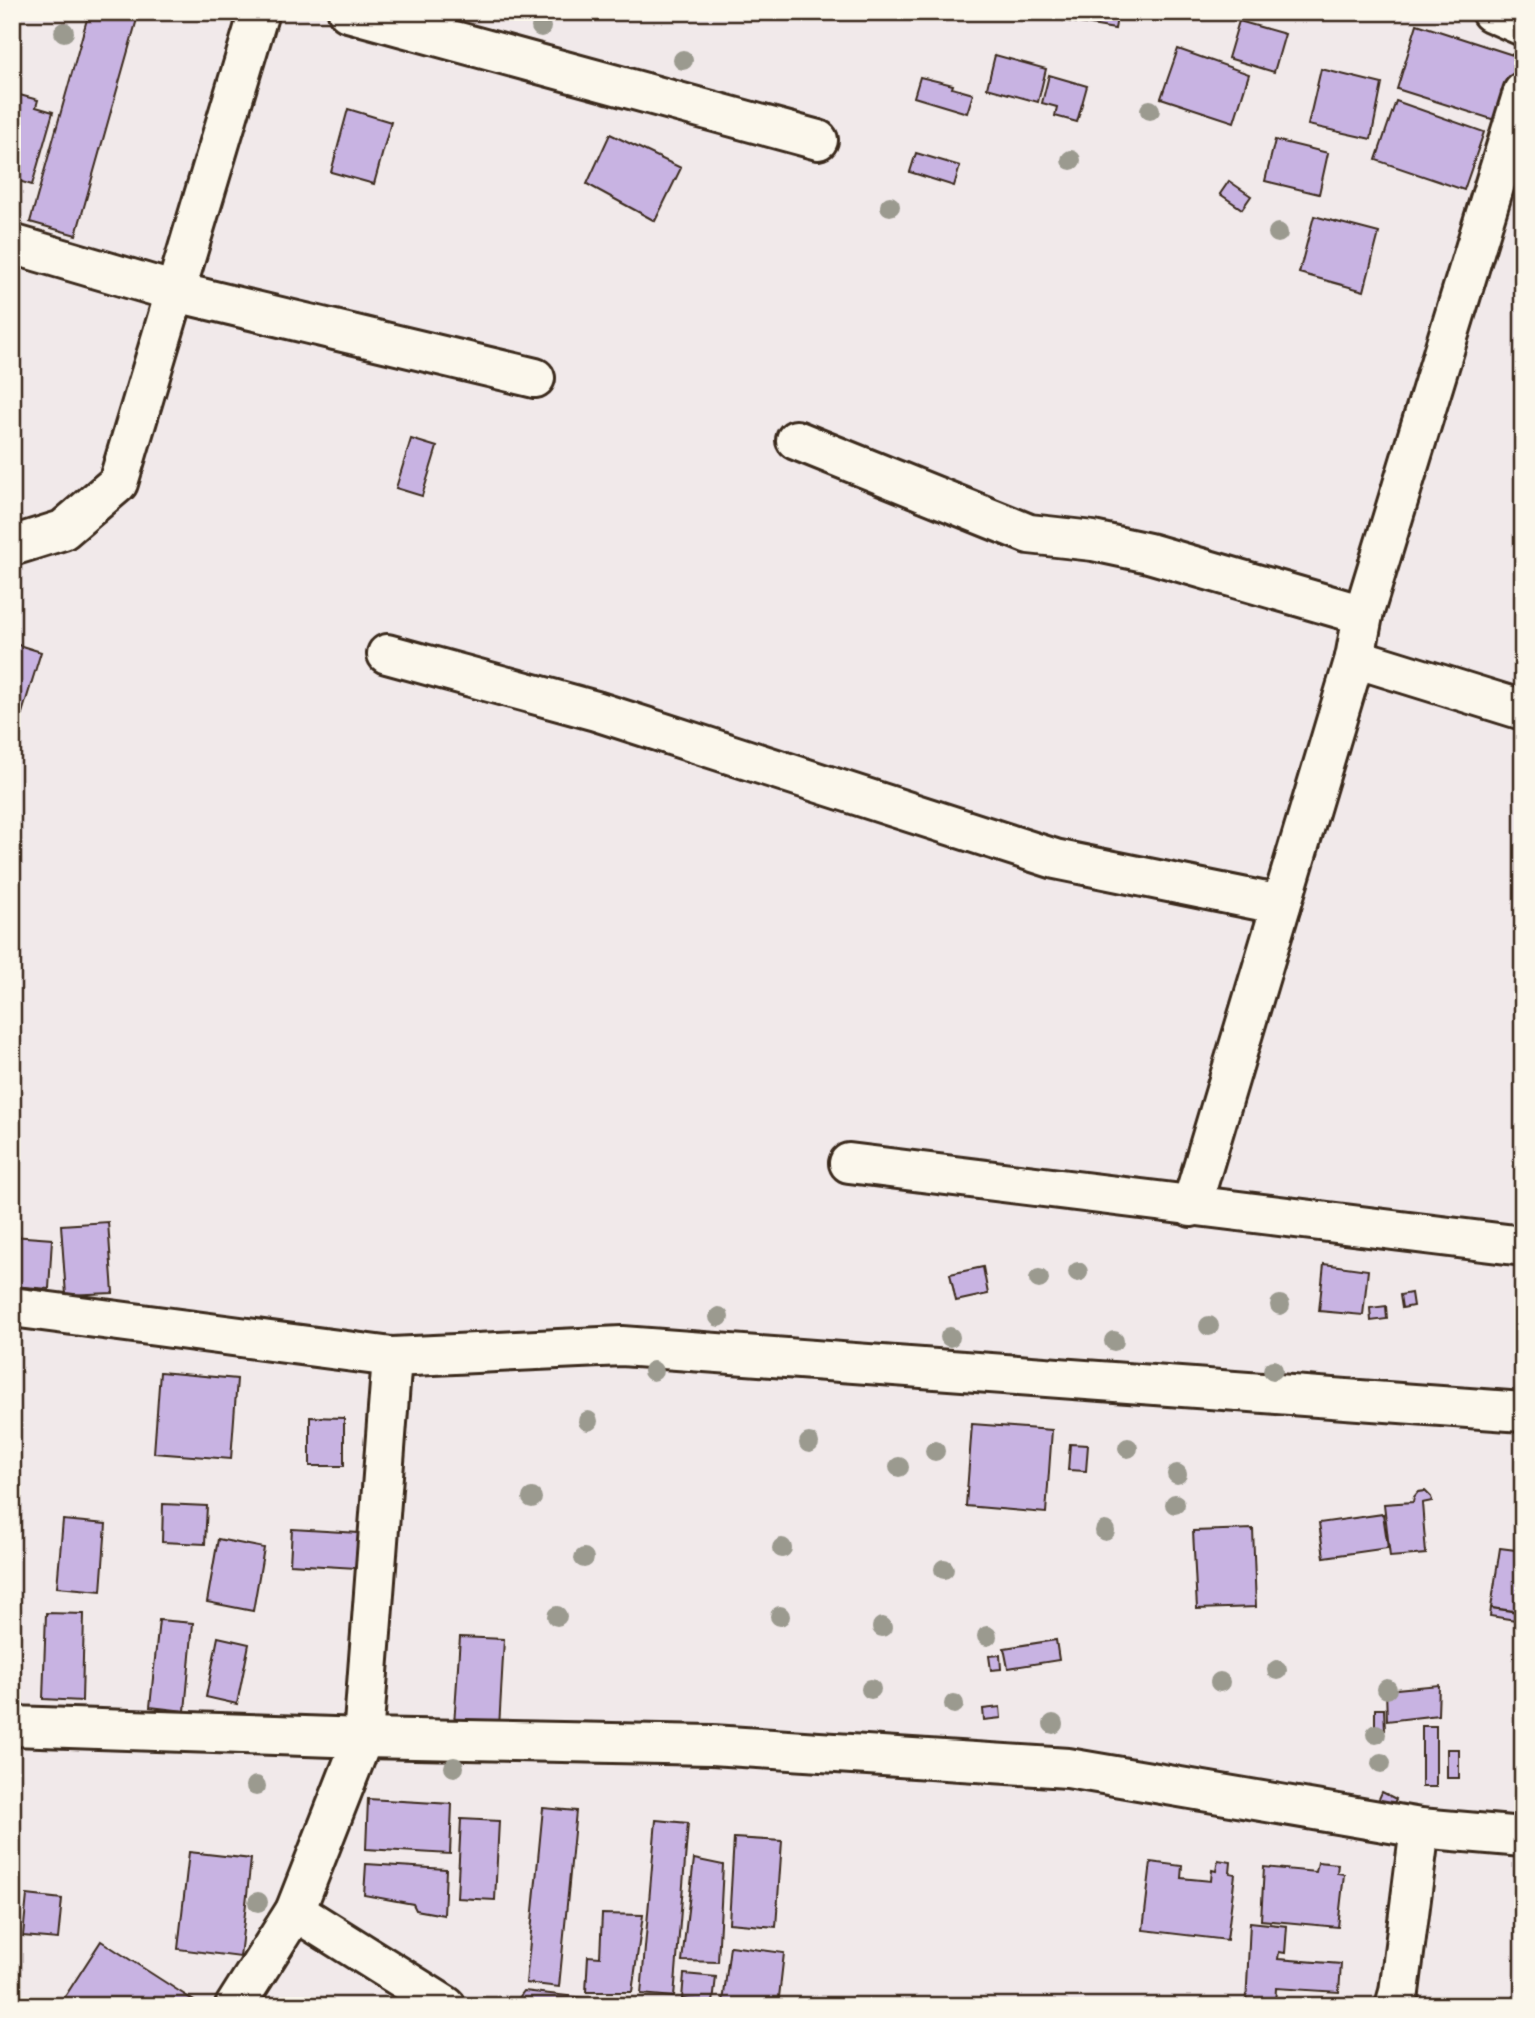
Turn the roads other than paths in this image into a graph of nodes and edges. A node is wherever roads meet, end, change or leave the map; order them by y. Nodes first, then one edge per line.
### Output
1 (259, 12) edge
2 (348, 12) edge
3 (1491, 12) edge
4 (1523, 26) edge
5 (1523, 92) edge
6 (818, 140) dead end
7 (12, 244) edge
8 (176, 292) junction
9 (535, 378) dead end
10 (796, 440) dead end
11 (12, 546) edge
12 (1363, 615) junction
13 (387, 654) dead end
14 (1355, 658) junction
15 (1523, 710) edge
16 (1281, 905) junction
17 (849, 1163) dead end
18 (1192, 1207) junction
19 (1523, 1246) edge
20 (12, 1307) edge
21 (392, 1357) junction
22 (1523, 1412) edge
23 (12, 1726) edge
24 (363, 1738) junction
25 (1420, 1828) junction
26 (1523, 1837) edge
27 (295, 1911) junction
28 (235, 2006) edge
29 (446, 2006) edge
30 (1395, 2006) edge

1 - 8 street
2 - 6 street
3 - 4 street
5 - 12 street
7 - 8 street
8 - 9 street
8 - 11 street
10 - 12 street
12 - 14 street
13 - 16 street
14 - 15 street
14 - 16 street
16 - 18 street
17 - 18 street
18 - 19 street
20 - 21 street
21 - 22 street
21 - 24 street
23 - 24 street
24 - 25 street
24 - 27 street
25 - 26 street
25 - 30 street
27 - 28 street
27 - 29 street

